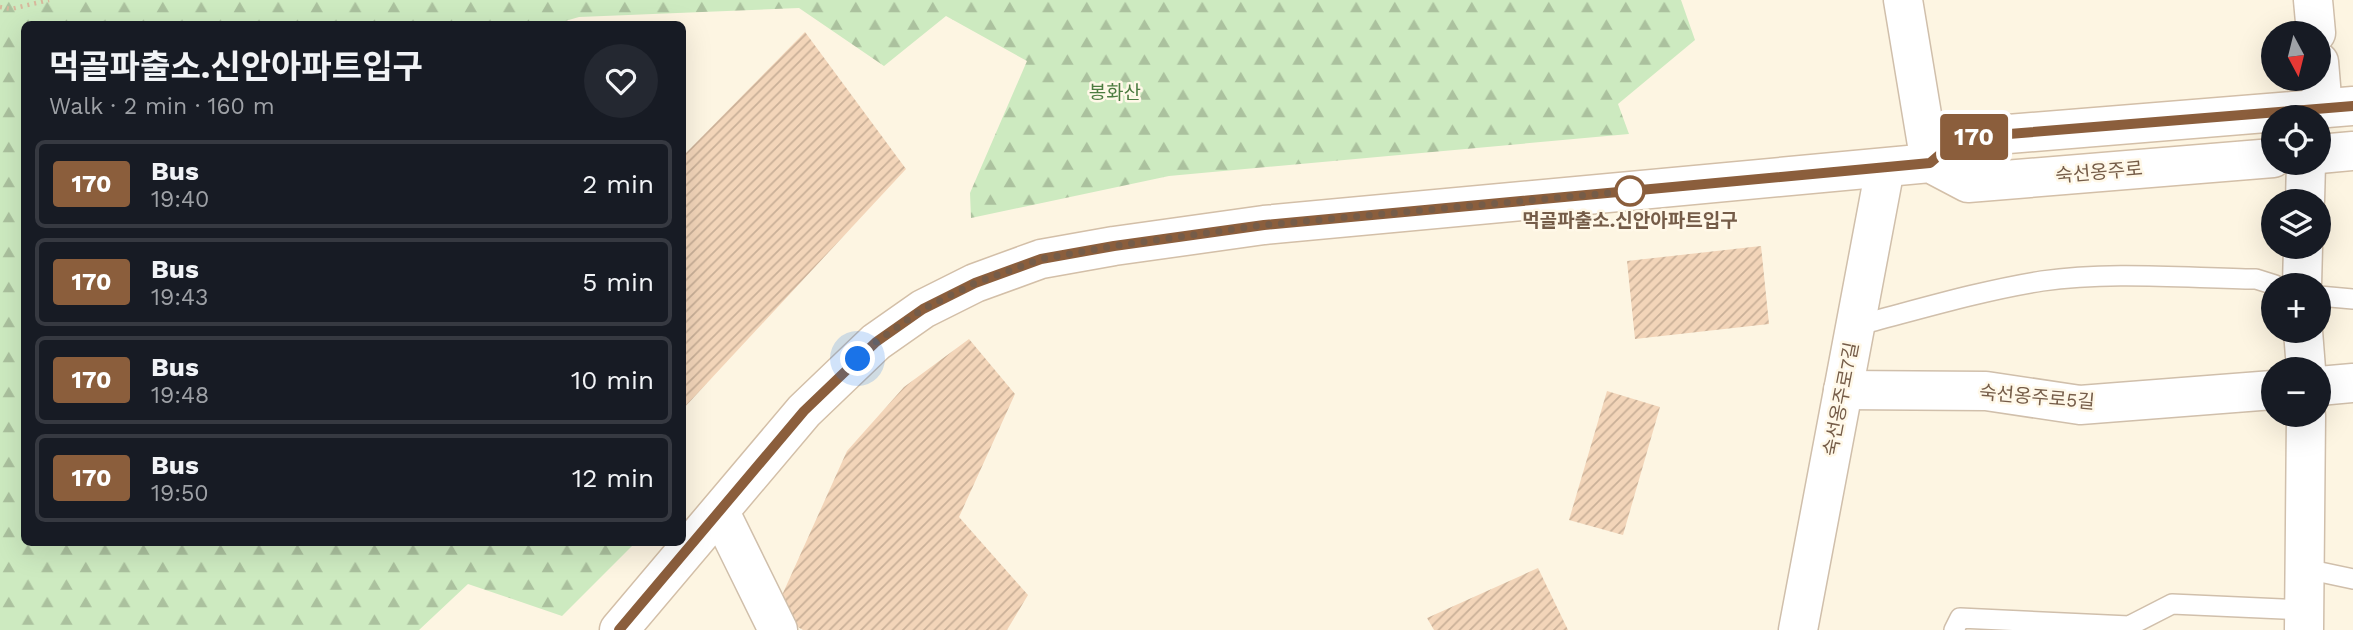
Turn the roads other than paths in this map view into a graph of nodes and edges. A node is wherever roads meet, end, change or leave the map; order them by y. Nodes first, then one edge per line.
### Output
1 (1903, 0) edge
2 (2314, 0) edge
3 (2315, 21) edge
4 (2331, 91) edge
5 (2338, 108) edge
6 (2353, 151) edge
7 (2331, 153) edge
8 (2261, 159) edge
9 (1930, 163) junction
10 (1885, 168) junction
11 (2261, 281) edge
12 (2331, 297) edge
13 (2353, 299) edge
14 (1855, 326) junction
15 (2353, 383) edge
16 (2331, 385) edge
17 (1843, 390) junction
18 (2261, 391) edge
19 (2306, 427) edge
20 (720, 512) junction
21 (2306, 569) junction
22 (2353, 579) edge
23 (2304, 620) edge
24 (619, 630) edge
25 (778, 630) edge
26 (1798, 630) edge
27 (1954, 630) edge

1 - 9 street
2 - 3 street
4 - 5 street
5 - 9 street
6 - 7 street
8 - 9 street, 숙선옹주로
9 - 10 street
10 - 14 street, 숙선옹주로7길
10 - 20 street
11 - 14 lane
12 - 13 lane
14 - 17 street, 숙선옹주로7길
15 - 16 street
17 - 18 street, 숙선옹주로5길
17 - 26 street, 숙선옹주로7길
19 - 21 street
20 - 24 street
20 - 25 street
21 - 22 lane
21 - 23 street
23 - 27 lane

